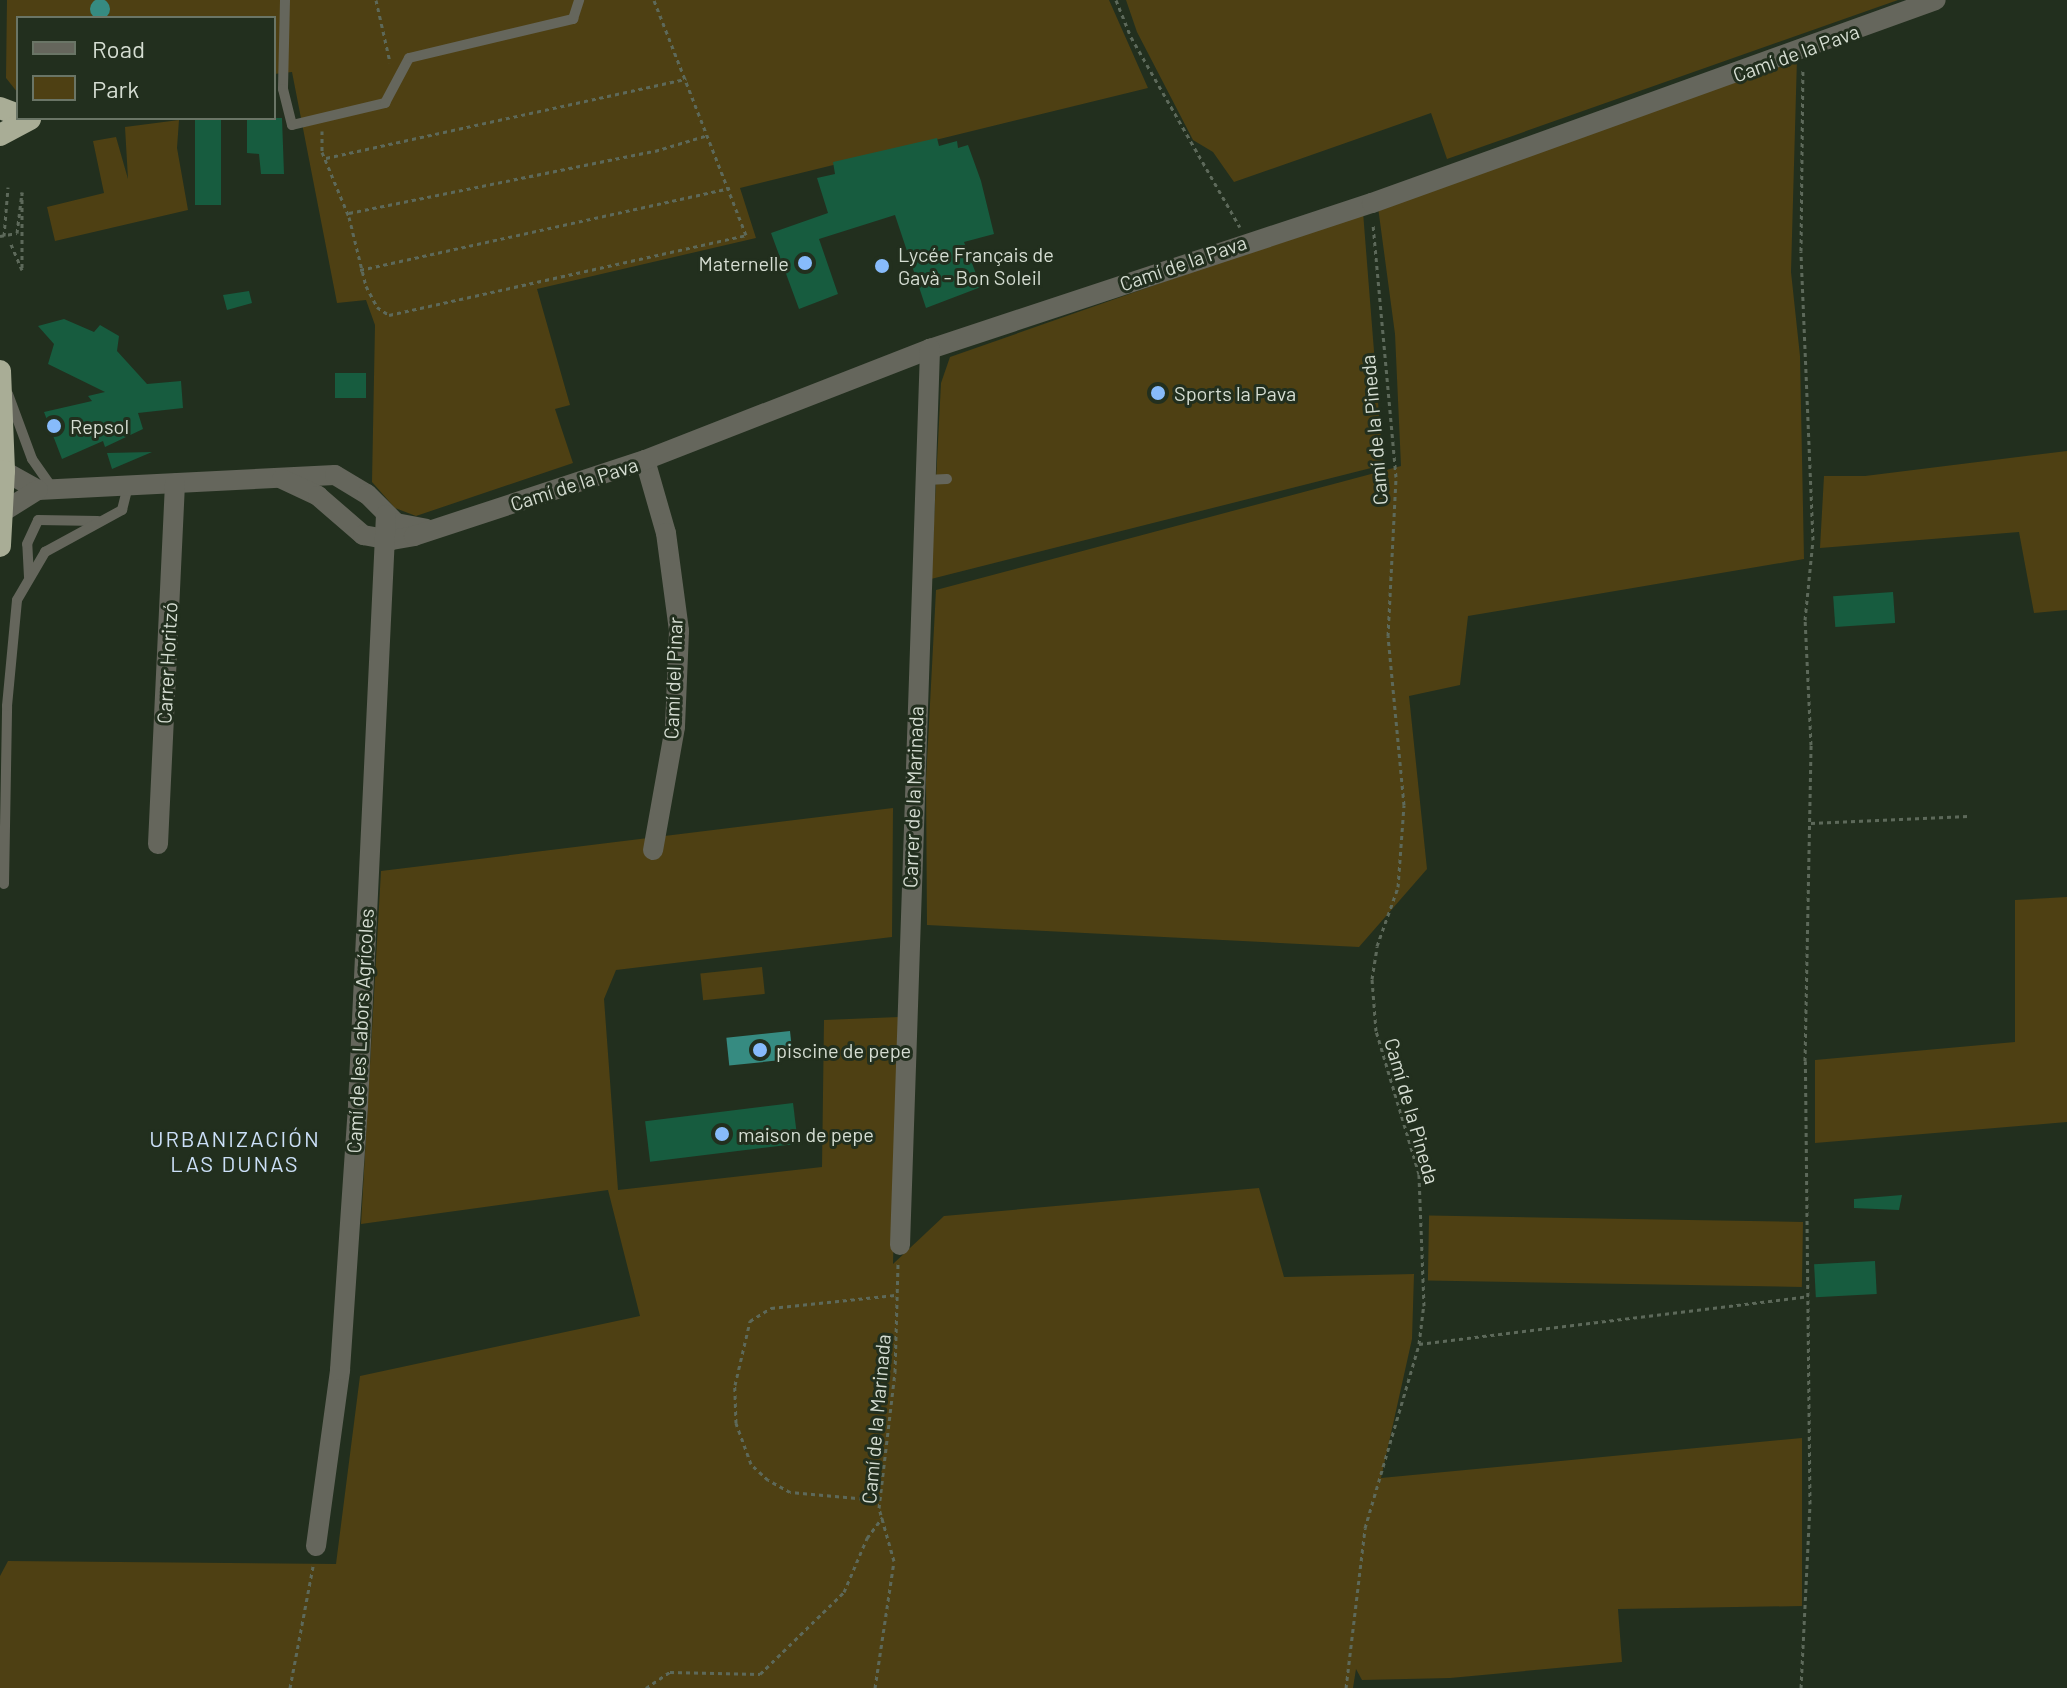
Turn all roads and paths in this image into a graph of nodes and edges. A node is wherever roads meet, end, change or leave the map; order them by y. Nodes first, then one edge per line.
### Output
1 (285, 0) edge
2 (377, 0) edge
3 (579, 0) edge
4 (654, 0) edge
5 (1116, 0) edge
6 (1936, 0) edge
7 (1803, 51) junction
8 (686, 79) junction
9 (396, 89) junction
10 (278, 90) edge
11 (322, 118) junction
12 (27, 120) edge
13 (0, 135) edge
14 (708, 135) junction
15 (325, 158) junction
16 (8, 187) dead end
17 (730, 188) junction
18 (1372, 203) junction
19 (347, 213) junction
20 (2, 236) edge
21 (1248, 241) junction
22 (10, 242) dead end
23 (360, 270) junction
24 (930, 349) junction
25 (1, 374) edge
26 (645, 460) junction
27 (4, 471) junction
28 (282, 479) junction
29 (175, 483) junction
30 (128, 486) junction
31 (46, 490) junction
32 (4, 511) junction
33 (386, 515) junction
34 (100, 521) junction
35 (430, 530) junction
36 (382, 539) junction
37 (0, 546) edge
38 (29, 577) junction
39 (1968, 816) dead end
40 (1811, 823) junction
41 (158, 844) dead end
42 (653, 850) dead end
43 (4, 884) dead end
44 (900, 1245) joint
45 (895, 1295) junction
46 (1808, 1296) junction
47 (1419, 1344) junction
48 (879, 1500) junction
49 (883, 1517) junction
50 (316, 1546) joint
51 (290, 1688) edge
52 (646, 1688) edge
53 (875, 1688) edge
54 (1346, 1688) edge
55 (1801, 1688) edge

1 - 10 lane
2 - 9 path
3 - 9 lane
4 - 8 path
5 - 21 path
6 - 7 street, Camí de la Pava
7 - 18 street, Camí de la Pava
7 - 40 path
8 - 14 path
8 - 15 path
9 - 11 lane
10 - 11 lane
11 - 15 path
12 - 13 highway
14 - 17 path
14 - 19 path
15 - 19 path
16 - 20 path
17 - 23 path
17 - 23 path
18 - 21 street, Camí de la Pava
18 - 47 path, Camí de la Pineda
19 - 23 path
20 - 22 path
21 - 24 street, Camí de la Pava
24 - 26 street, Camí de la Pava
24 - 44 street, Carrer de la Marinada
25 - 27 highway
25 - 31 lane
26 - 35 street, Camí de la Pava
26 - 42 street, Camí del Pinar
27 - 31 street
27 - 32 highway
28 - 29 street
28 - 33 street
28 - 36 street
29 - 30 street
29 - 41 street, Carrer Horitzó
30 - 31 street
30 - 34 lane
31 - 32 street
32 - 37 highway
33 - 35 street
33 - 36 street, Camí de les Labors Agrícoles
34 - 38 lane
34 - 38 lane
35 - 36 street, Camí de la Pava
36 - 50 street, Camí de les Labors Agrícoles
38 - 43 lane
39 - 40 path
40 - 46 path
44 - 45 path, Camí de la Marinada
45 - 48 path, Camí de la Marinada
45 - 48 path
46 - 47 path
46 - 55 path
47 - 54 path, Camí de la Pineda
48 - 49 path, Camí de la Marinada
49 - 52 path
49 - 53 path, Camí de la Marinada
50 - 51 path

